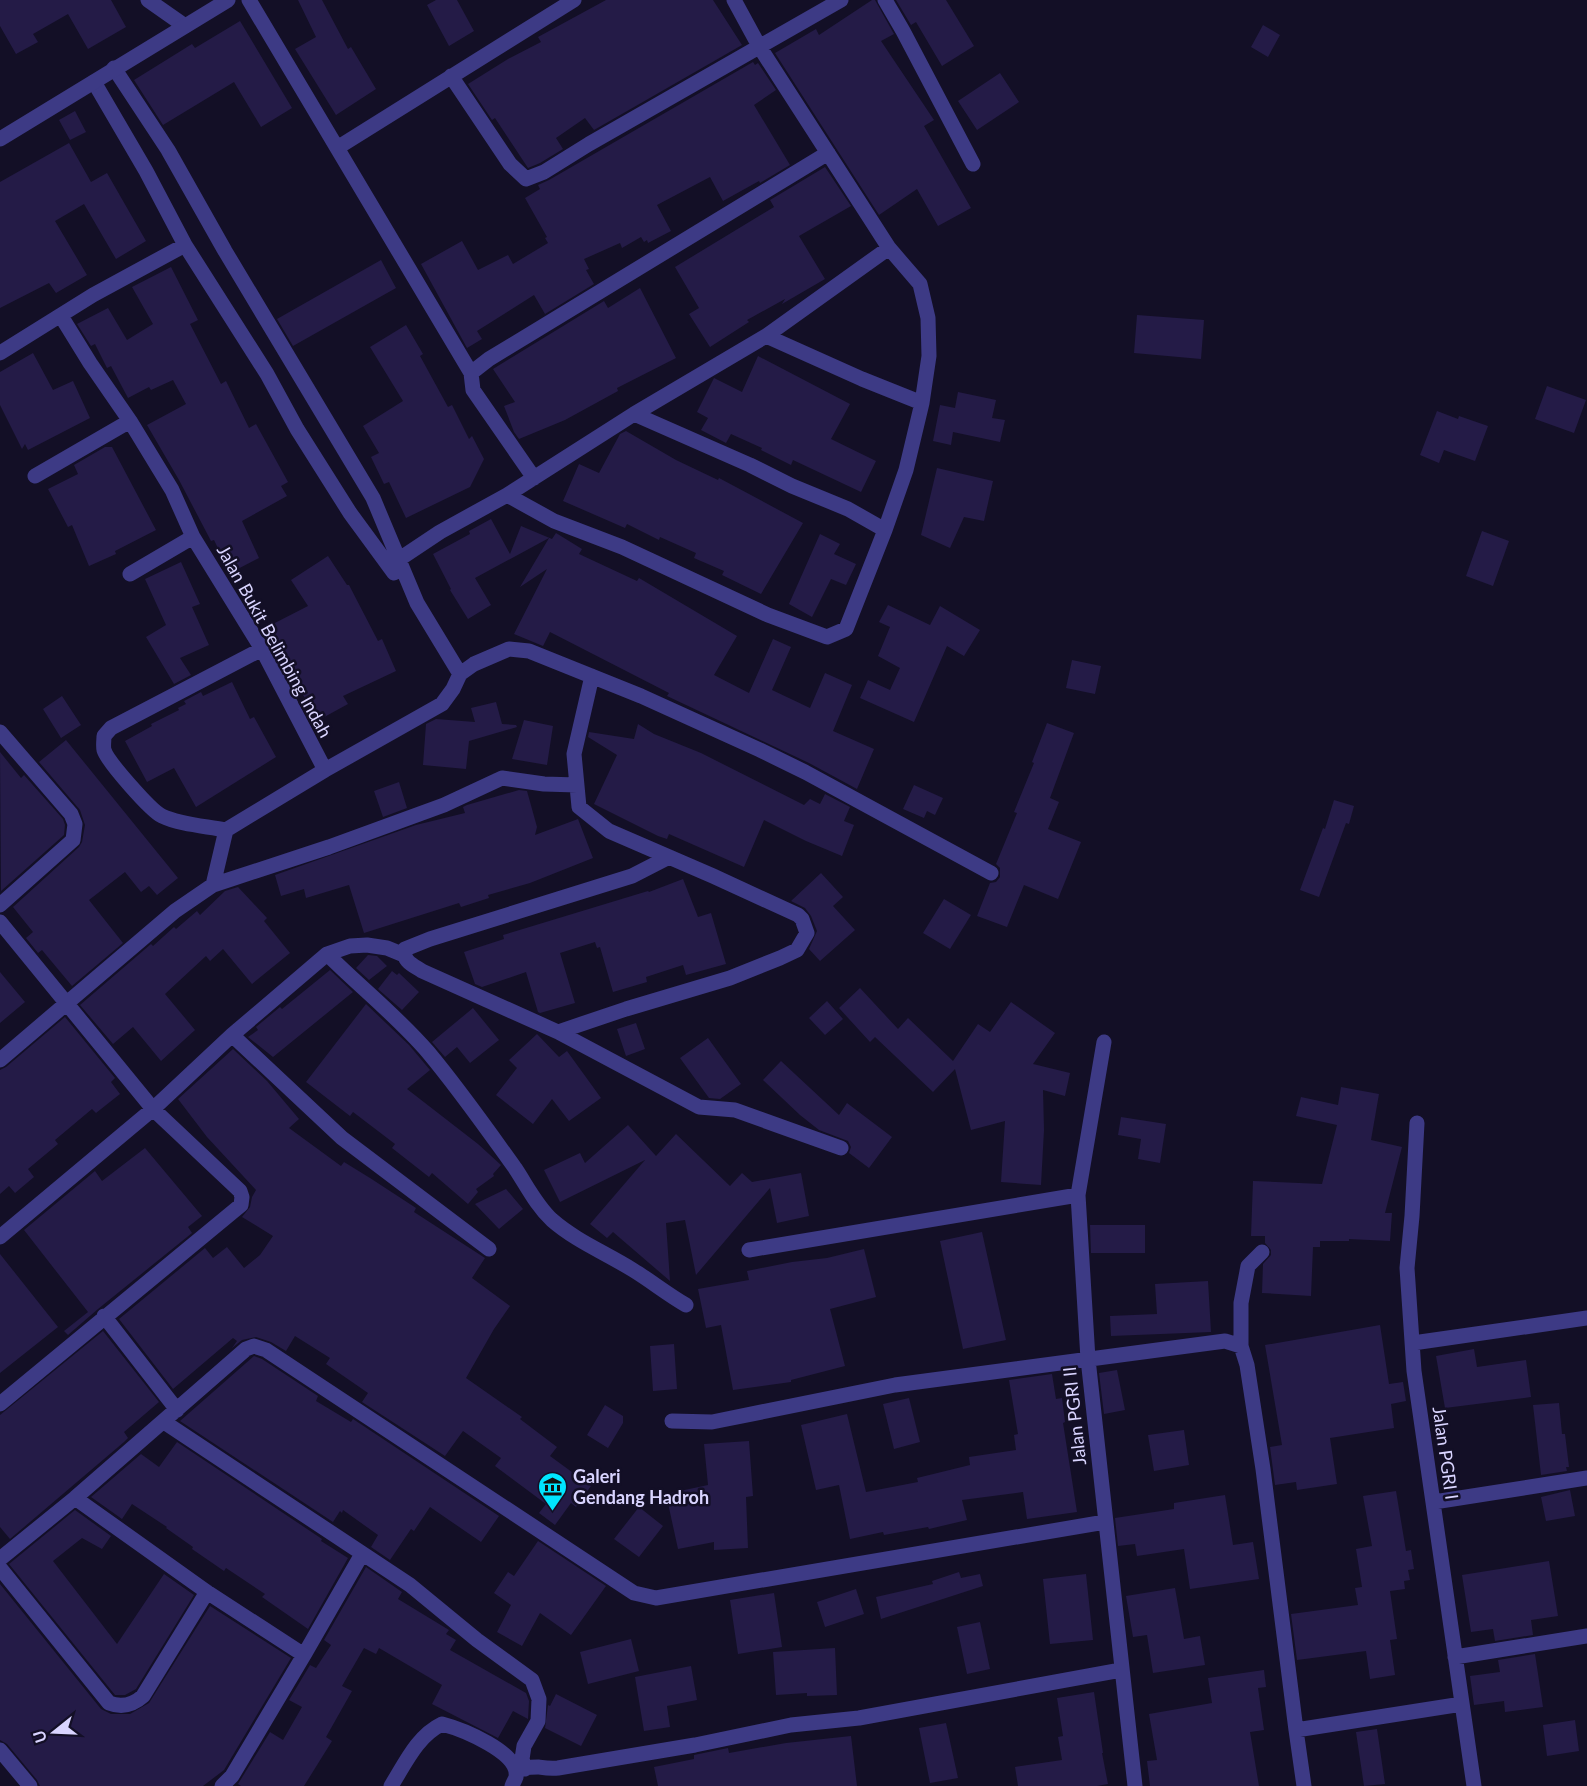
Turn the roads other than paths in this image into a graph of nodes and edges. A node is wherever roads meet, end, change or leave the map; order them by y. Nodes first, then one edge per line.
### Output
1 (148, 0) edge
2 (228, 0) edge
3 (249, 0) edge
4 (574, 0) edge
5 (734, 0) edge
6 (841, 0) edge
7 (885, 0) edge
8 (185, 26) junction
9 (759, 46) junction
10 (114, 68) junction
11 (451, 76) junction
12 (94, 82) junction
13 (0, 139) edge
14 (337, 148) junction
15 (828, 153) junction
16 (973, 164) dead end
17 (185, 245) junction
18 (889, 248) junction
19 (61, 316) junction
20 (766, 336) junction
21 (0, 353) edge
22 (471, 373) junction
23 (922, 402) junction
24 (634, 414) junction
25 (130, 422) junction
26 (35, 476) dead end
27 (534, 478) junction
28 (507, 495) junction
29 (885, 530) junction
30 (194, 537) junction
31 (394, 563) junction
32 (130, 574) dead end
33 (261, 649) junction
34 (460, 674) junction
35 (592, 676) junction
36 (0, 732) edge
37 (325, 770) junction
38 (577, 785) junction
39 (226, 830) junction
40 (669, 857) junction
41 (991, 873) dead end
42 (213, 885) junction
43 (0, 905) edge
44 (0, 922) edge
45 (327, 954) junction
46 (404, 956) junction
47 (65, 1003) junction
48 (558, 1032) junction
49 (232, 1035) junction
50 (1104, 1042) dead end
51 (0, 1060) edge
52 (153, 1109) junction
53 (1417, 1124) dead end
54 (841, 1148) dead end
55 (1078, 1195) junction
56 (0, 1237) edge
57 (489, 1249) dead end
58 (749, 1250) dead end
59 (1262, 1252) dead end
60 (686, 1305) dead end
61 (104, 1316) junction
62 (1587, 1318) edge
63 (1413, 1343) junction
64 (1241, 1346) junction
65 (1088, 1359) junction
66 (0, 1404) edge
67 (177, 1410) junction
68 (672, 1421) dead end
69 (164, 1422) junction
70 (1587, 1478) edge
71 (75, 1498) junction
72 (1434, 1502) junction
73 (1105, 1522) junction
74 (362, 1554) junction
75 (0, 1559) edge
76 (0, 1568) edge
77 (207, 1592) junction
78 (1587, 1636) edge
79 (304, 1655) junction
80 (1455, 1657) junction
81 (1121, 1670) junction
82 (1462, 1704) junction
83 (1296, 1730) junction
84 (0, 1750) edge
85 (519, 1768) junction
86 (30, 1786) edge
87 (222, 1786) edge
88 (391, 1786) edge
89 (512, 1786) edge
90 (1135, 1786) edge
91 (1304, 1786) edge
92 (1474, 1786) edge

1 - 8 street
2 - 8 street
3 - 14 street
4 - 11 street
5 - 9 street
6 - 9 street
7 - 16 street
8 - 10 street
9 - 11 street
9 - 15 street
10 - 12 street
10 - 31 street
11 - 14 street
12 - 13 street
12 - 17 street
14 - 22 street
15 - 18 street
15 - 22 street
17 - 19 street
17 - 31 street
18 - 20 street
18 - 23 street
19 - 21 street
19 - 25 street, Jalan Bukit Belimbing Indah
20 - 23 street
20 - 24 street
22 - 27 street
23 - 29 street
24 - 27 street
24 - 29 street
25 - 26 street
25 - 30 street, Jalan Bukit Belimbing Indah
27 - 28 street
28 - 29 street
28 - 31 street
30 - 32 street
30 - 33 street, Jalan Bukit Belimbing Indah
31 - 34 street
33 - 37 street, Jalan Bukit Belimbing Indah
33 - 39 street
34 - 35 street
34 - 37 street
35 - 38 street
35 - 41 street
36 - 43 street
37 - 39 street
38 - 40 street
38 - 42 street
39 - 42 street
40 - 46 street
40 - 48 street
42 - 47 street
44 - 47 street
45 - 46 street
45 - 49 street
45 - 60 street
46 - 48 street
47 - 51 street
47 - 52 street
48 - 54 street
49 - 52 street
49 - 57 street
50 - 55 street, Jalan PGRI II
52 - 56 street
52 - 61 street
53 - 63 street, Jalan PGRI I
55 - 58 street
55 - 65 street, Jalan PGRI II
59 - 64 street
61 - 66 street
61 - 67 street
62 - 63 street
63 - 72 street, Jalan PGRI I
64 - 65 street
64 - 83 street
65 - 68 street
65 - 73 street, Jalan PGRI II
67 - 69 street
67 - 73 street
69 - 71 street
69 - 74 street
70 - 72 street
71 - 75 street
71 - 77 street
72 - 80 street, Jalan PGRI I
73 - 81 street, Jalan PGRI II
74 - 79 street
74 - 85 street
76 - 77 street
77 - 79 street
78 - 80 street
79 - 87 street
80 - 82 street, Jalan PGRI I
81 - 85 street
81 - 90 street, Jalan PGRI II
82 - 83 street
82 - 92 street, Jalan PGRI I
83 - 91 street
84 - 86 street
85 - 88 street
85 - 89 street

